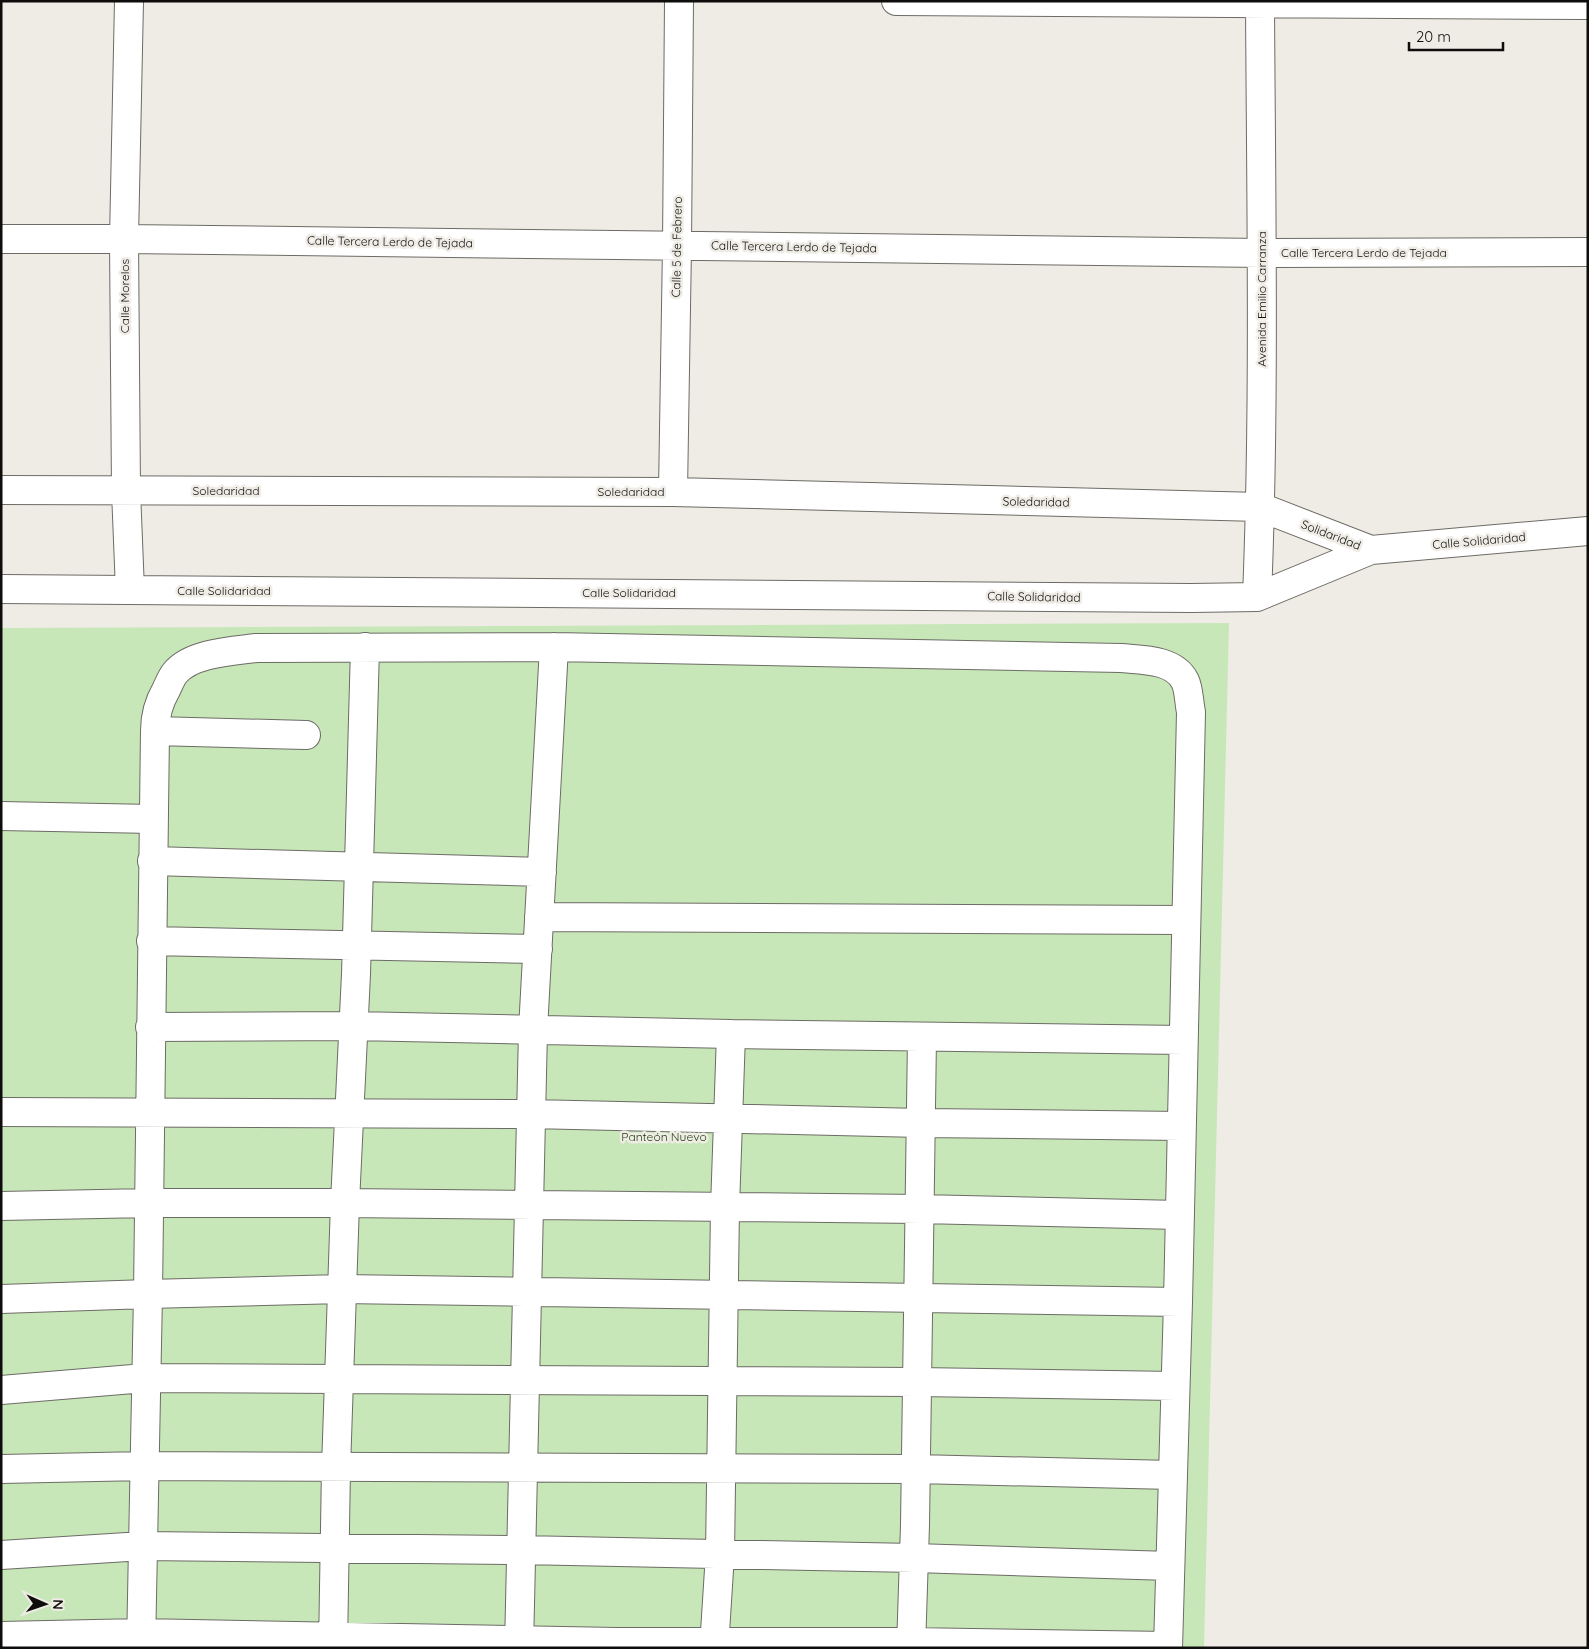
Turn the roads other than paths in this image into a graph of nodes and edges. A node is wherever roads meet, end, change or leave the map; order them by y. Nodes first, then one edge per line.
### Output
1 (129, 1) edge
2 (679, 1) edge
3 (896, 1) edge
4 (1260, 2) edge
5 (1588, 4) edge
6 (1, 239) edge
7 (124, 239) junction
8 (677, 246) junction
9 (1588, 252) edge
10 (1263, 253) junction
11 (1, 490) edge
12 (126, 491) junction
13 (673, 492) junction
14 (1260, 507) junction
15 (1588, 531) edge
16 (1371, 550) junction
17 (1, 589) edge
18 (130, 590) junction
19 (1257, 597) junction
20 (365, 647) junction
21 (554, 647) junction
22 (155, 731) junction
23 (306, 735) dead end
24 (1, 816) edge
25 (153, 819) junction
26 (152, 861) junction
27 (359, 868) junction
28 (542, 872) junction
29 (539, 917) junction
30 (1186, 920) junction
31 (151, 941) junction
32 (357, 944) junction
33 (538, 948) junction
34 (354, 1026) junction
35 (150, 1027) junction
36 (533, 1030) junction
37 (731, 1034) junction
38 (922, 1037) junction
39 (1183, 1040) junction
40 (1, 1112) edge
41 (149, 1113) junction
42 (350, 1113) junction
43 (531, 1114) junction
44 (728, 1119) junction
45 (921, 1123) junction
46 (1181, 1126) junction
47 (148, 1203) junction
48 (345, 1203) junction
49 (1, 1206) edge
50 (529, 1206) junction
51 (725, 1208) junction
52 (920, 1210) junction
53 (1179, 1215) junction
54 (342, 1290) junction
55 (527, 1291) junction
56 (148, 1294) junction
57 (724, 1294) junction
58 (918, 1298) junction
59 (1, 1299) edge
60 (1178, 1302) junction
61 (145, 1378) junction
62 (339, 1380) junction
63 (525, 1380) junction
64 (722, 1381) junction
65 (917, 1382) junction
66 (1175, 1386) junction
67 (1, 1390) edge
68 (144, 1466) junction
69 (523, 1467) junction
70 (336, 1468) junction
71 (721, 1468) junction
72 (1, 1469) edge
73 (916, 1469) junction
74 (1172, 1475) junction
75 (143, 1546) junction
76 (334, 1548) junction
77 (521, 1550) junction
78 (720, 1554) junction
79 (1, 1555) edge
80 (914, 1558) junction
81 (1170, 1566) junction
82 (1, 1636) edge
83 (141, 1641) edge
84 (333, 1643) edge
85 (519, 1643) edge
86 (714, 1645) edge
87 (911, 1645) edge
88 (1168, 1647) edge

1 - 7 street, Calle Morelos
2 - 8 street, Calle 5 de Febrero
3 - 4 street
4 - 5 street
4 - 10 street, Avenida Emilio Carranza
6 - 7 street, Calle Tercera Lerdo de Tejada
7 - 8 street, Calle Tercera Lerdo de Tejada
7 - 12 street, Calle Morelos
8 - 10 street, Calle Tercera Lerdo de Tejada
8 - 13 street, Calle 5 de Febrero
9 - 10 street, Calle Tercera Lerdo de Tejada
10 - 14 street, Avenida Emilio Carranza
11 - 12 street, Soledaridad
12 - 13 street, Soledaridad
12 - 18 street, Calle Morelos
13 - 14 street, Soledaridad
14 - 16 street, Solidaridad
14 - 19 street, Avenida Emilio Carranza
15 - 16 street, Calle Solidaridad
16 - 19 street, Solidaridad
17 - 18 street, Calle Solidaridad
18 - 19 street, Calle Solidaridad
20 - 21 street
20 - 22 street
20 - 27 street
21 - 28 street
21 - 30 street
22 - 23 street
22 - 25 street
24 - 25 street
25 - 26 street
26 - 27 street
26 - 31 street
27 - 28 street
27 - 32 street
28 - 29 street
29 - 30 street
29 - 33 street
30 - 39 street
31 - 32 street
31 - 35 street
32 - 33 street
32 - 34 street
33 - 36 street
34 - 35 street
34 - 36 street
34 - 42 street
35 - 41 street
36 - 37 street
36 - 43 street
37 - 38 street
37 - 44 street
38 - 39 street
38 - 45 street
39 - 46 street
40 - 41 street
41 - 42 street
41 - 47 street
42 - 43 street
42 - 48 street
43 - 44 street
43 - 50 street
44 - 45 street
44 - 51 street
45 - 46 street
45 - 52 street
46 - 53 street
47 - 48 street
47 - 49 street
47 - 56 street
48 - 50 street
48 - 54 street
50 - 51 street
50 - 55 street
51 - 52 street
51 - 57 street
52 - 53 street
52 - 58 street
53 - 60 street
54 - 55 street
54 - 56 street
54 - 62 street
55 - 57 street
55 - 63 street
56 - 59 street
56 - 61 street
57 - 58 street
57 - 64 street
58 - 60 street
58 - 65 street
60 - 66 street
61 - 62 street
61 - 67 street
61 - 68 street
62 - 63 street
62 - 70 street
63 - 64 street
63 - 69 street
64 - 65 street
64 - 71 street
65 - 66 street
65 - 73 street
66 - 74 street
68 - 70 street
68 - 72 street
68 - 75 street
69 - 70 street
69 - 71 street
69 - 77 street
70 - 76 street
71 - 73 street
71 - 78 street
73 - 74 street
73 - 80 street
74 - 81 street
75 - 76 street
75 - 79 street
75 - 83 street
76 - 77 street
76 - 84 street
77 - 78 street
77 - 85 street
78 - 80 street
78 - 86 street
80 - 81 street
80 - 87 street
81 - 88 street
82 - 83 street
83 - 84 street
84 - 85 street
85 - 86 street
86 - 87 street
87 - 88 street

